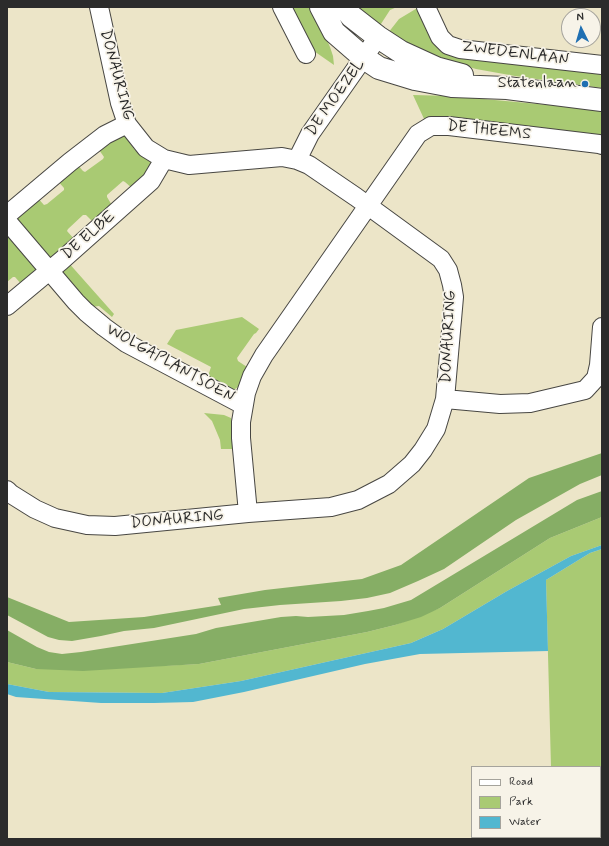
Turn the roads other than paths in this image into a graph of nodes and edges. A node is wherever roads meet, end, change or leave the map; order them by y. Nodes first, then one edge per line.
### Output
1 (99, 7) edge
2 (282, 7) edge
3 (321, 7) edge
4 (344, 7) edge
5 (426, 7) edge
6 (378, 38) junction
7 (306, 54) dead end
8 (364, 58) junction
9 (602, 65) edge
10 (507, 88) junction
11 (602, 100) edge
12 (127, 124) junction
13 (602, 145) edge
14 (164, 159) junction
15 (297, 160) junction
16 (368, 206) junction
17 (7, 215) edge
18 (7, 221) edge
19 (49, 270) junction
20 (7, 306) edge
21 (602, 327) edge
22 (445, 399) junction
23 (243, 405) junction
24 (7, 490) edge
25 (248, 513) junction

1 - 12 street, DONAURING
2 - 7 street
3 - 8 main road
4 - 6 main road
5 - 9 street, ZWEDENLAAN
6 - 8 street, DE MOEZEL
6 - 10 main road
8 - 10 main road
8 - 15 street, DE MOEZEL
10 - 11 main road
12 - 14 street, DONAURING
12 - 17 street
13 - 16 street, DE THEEMS
14 - 15 street, DONAURING
14 - 19 street, DE ELBE
15 - 16 street, DONAURING
16 - 22 street, DONAURING
16 - 23 street, WOLGAPLANTSOEN
18 - 19 street, WOLGAPLANTSOEN
19 - 20 street, DE ELBE
19 - 23 street, WOLGAPLANTSOEN
21 - 22 street
22 - 25 street, DONAURING
23 - 25 street, WOLGAPLANTSOEN
24 - 25 street, DONAURING

